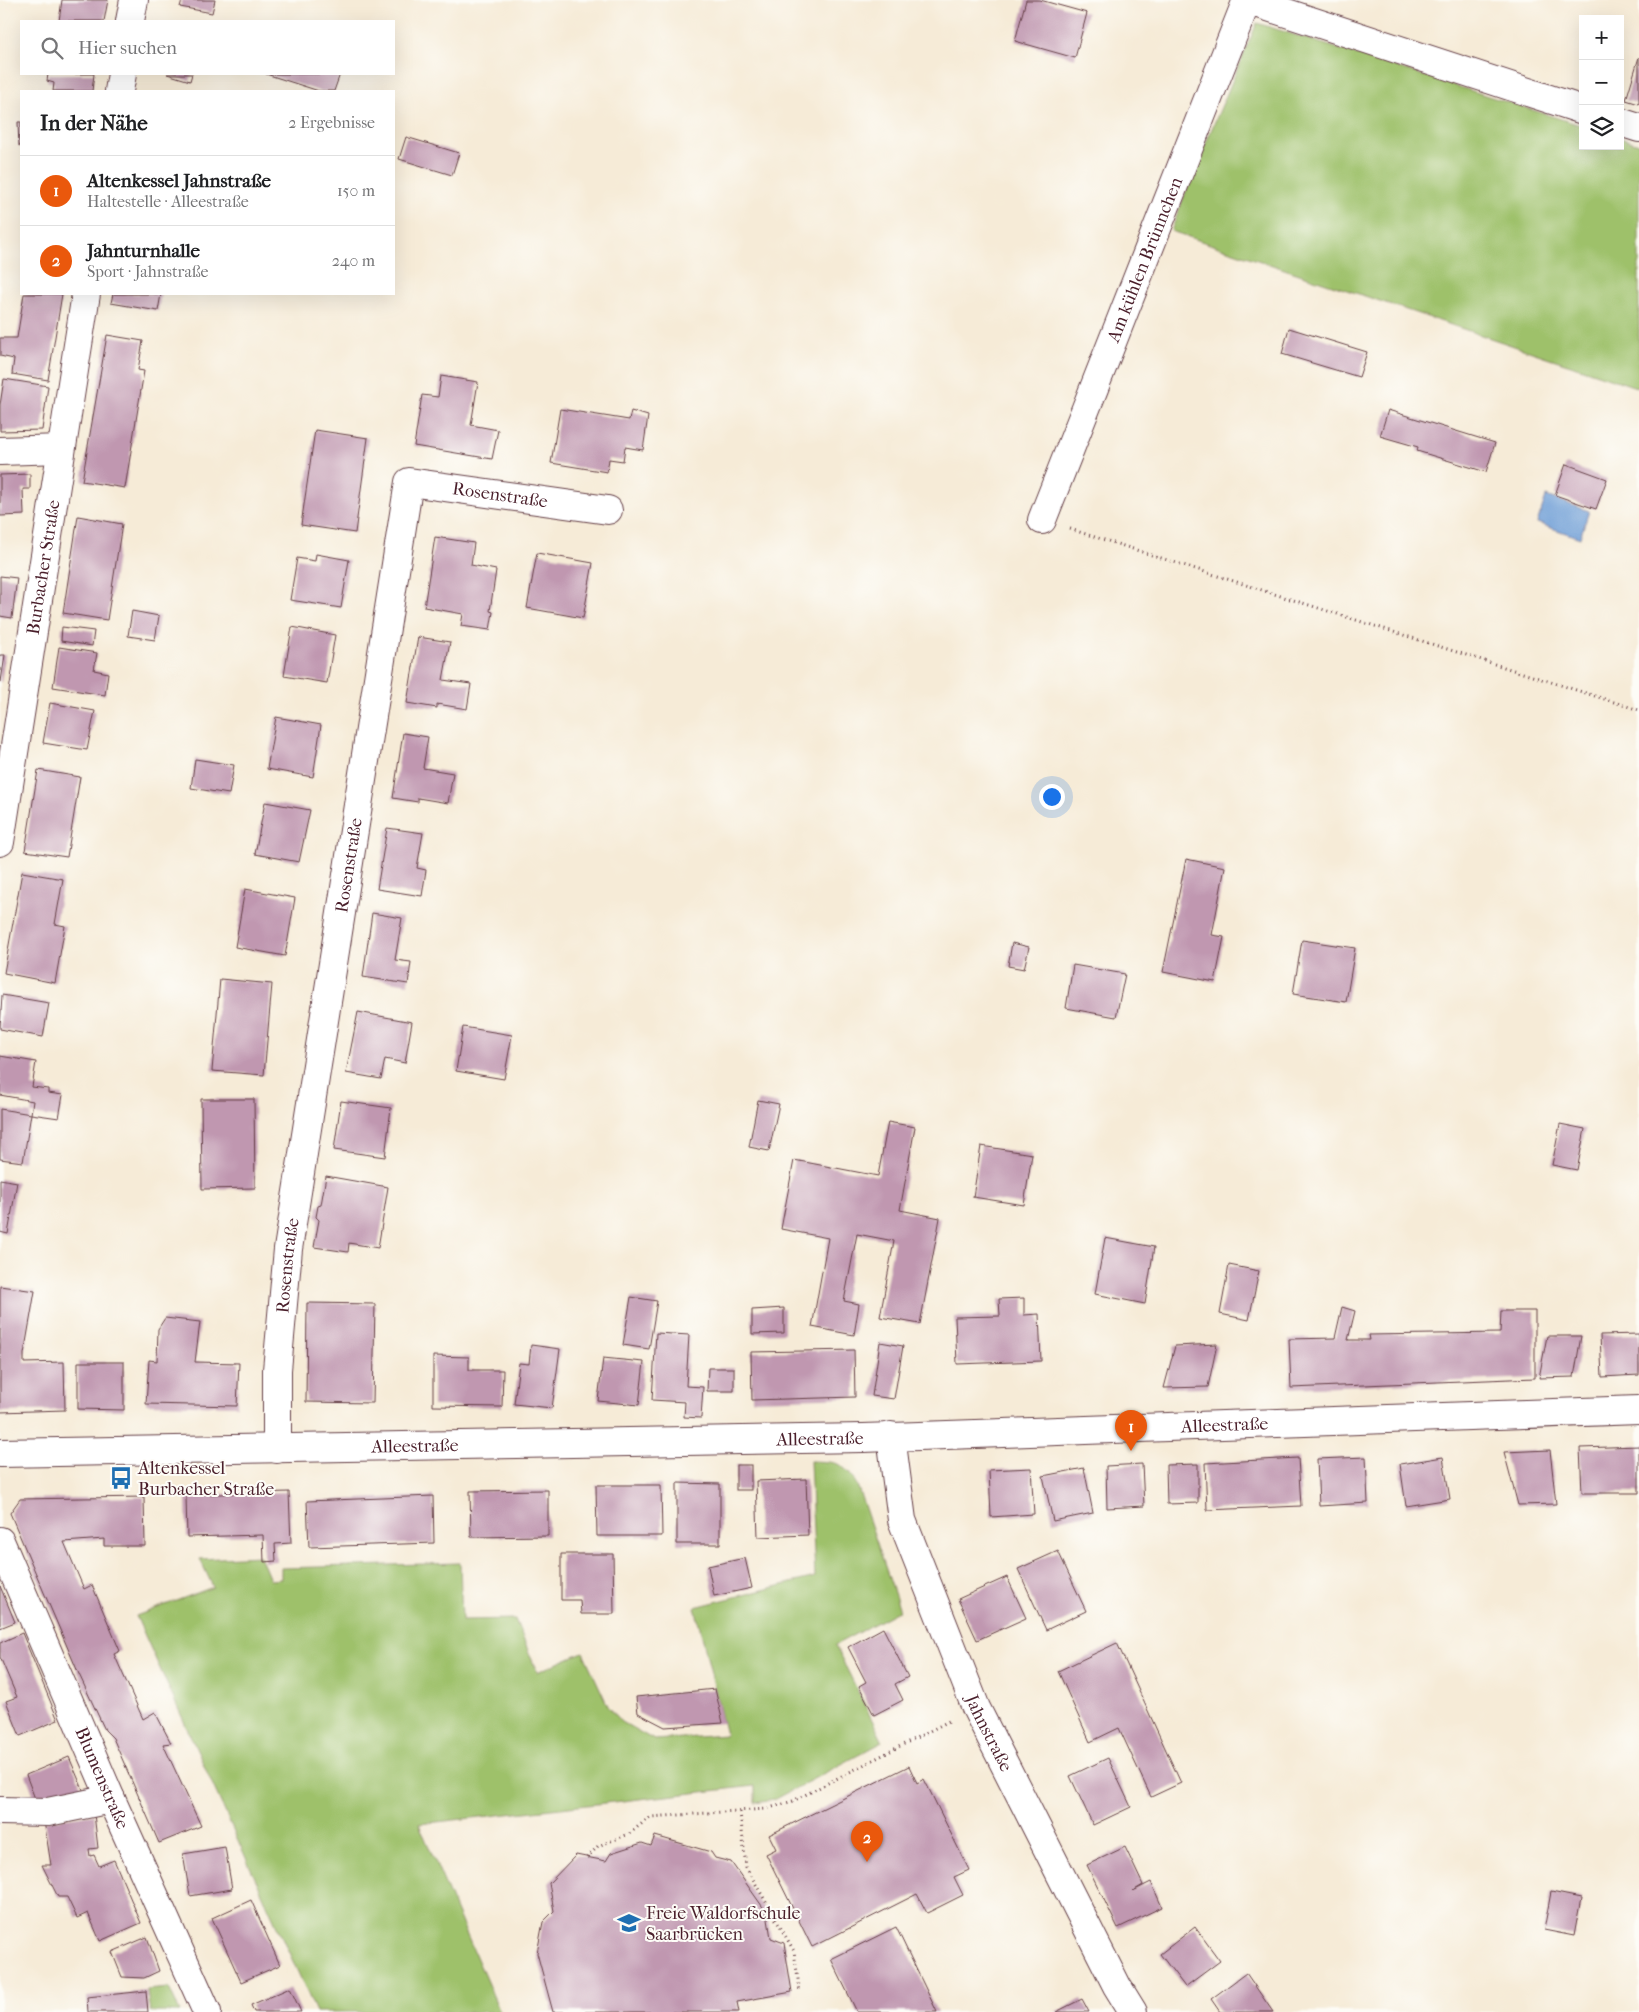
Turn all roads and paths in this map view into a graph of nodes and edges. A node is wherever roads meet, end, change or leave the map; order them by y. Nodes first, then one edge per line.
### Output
1 (134, 0) edge
2 (1247, 0) edge
3 (130, 20) edge
4 (122, 75) edge
5 (119, 90) edge
6 (1579, 109) edge
7 (1624, 123) edge
8 (1639, 128) edge
9 (86, 295) edge
10 (60, 449) junction
11 (0, 450) edge
12 (608, 510) dead end
13 (1042, 520) joint
14 (1639, 710) edge
15 (9, 722) edge
16 (0, 842) edge
17 (1639, 1410) edge
18 (891, 1436) junction
19 (277, 1449) junction
20 (0, 1453) edge
21 (0, 1541) edge
22 (976, 1708) junction
23 (111, 1799) junction
24 (0, 1811) edge
25 (740, 1812) junction
26 (587, 1858) dead end
27 (800, 1993) dead end
28 (207, 2012) edge
29 (1133, 2012) edge

1 - 3 street
2 - 6 street, Am kühlen Brünnchen
2 - 13 street, Am kühlen Brünnchen
4 - 5 street
7 - 8 street
9 - 10 street, Burbacher Straße
10 - 11 street
10 - 15 street, Burbacher Straße
12 - 19 street, Rosenstraße
13 - 14 path
15 - 16 street, Burbacher Straße
17 - 18 street, Alleestraße
18 - 19 street, Alleestraße
18 - 22 street, Jahnstraße
19 - 20 street, Alleestraße
21 - 23 street, Blumenstraße
22 - 25 path
22 - 29 street, Jahnstraße
23 - 24 street
23 - 28 street, Blumenstraße
25 - 26 path
25 - 27 path

